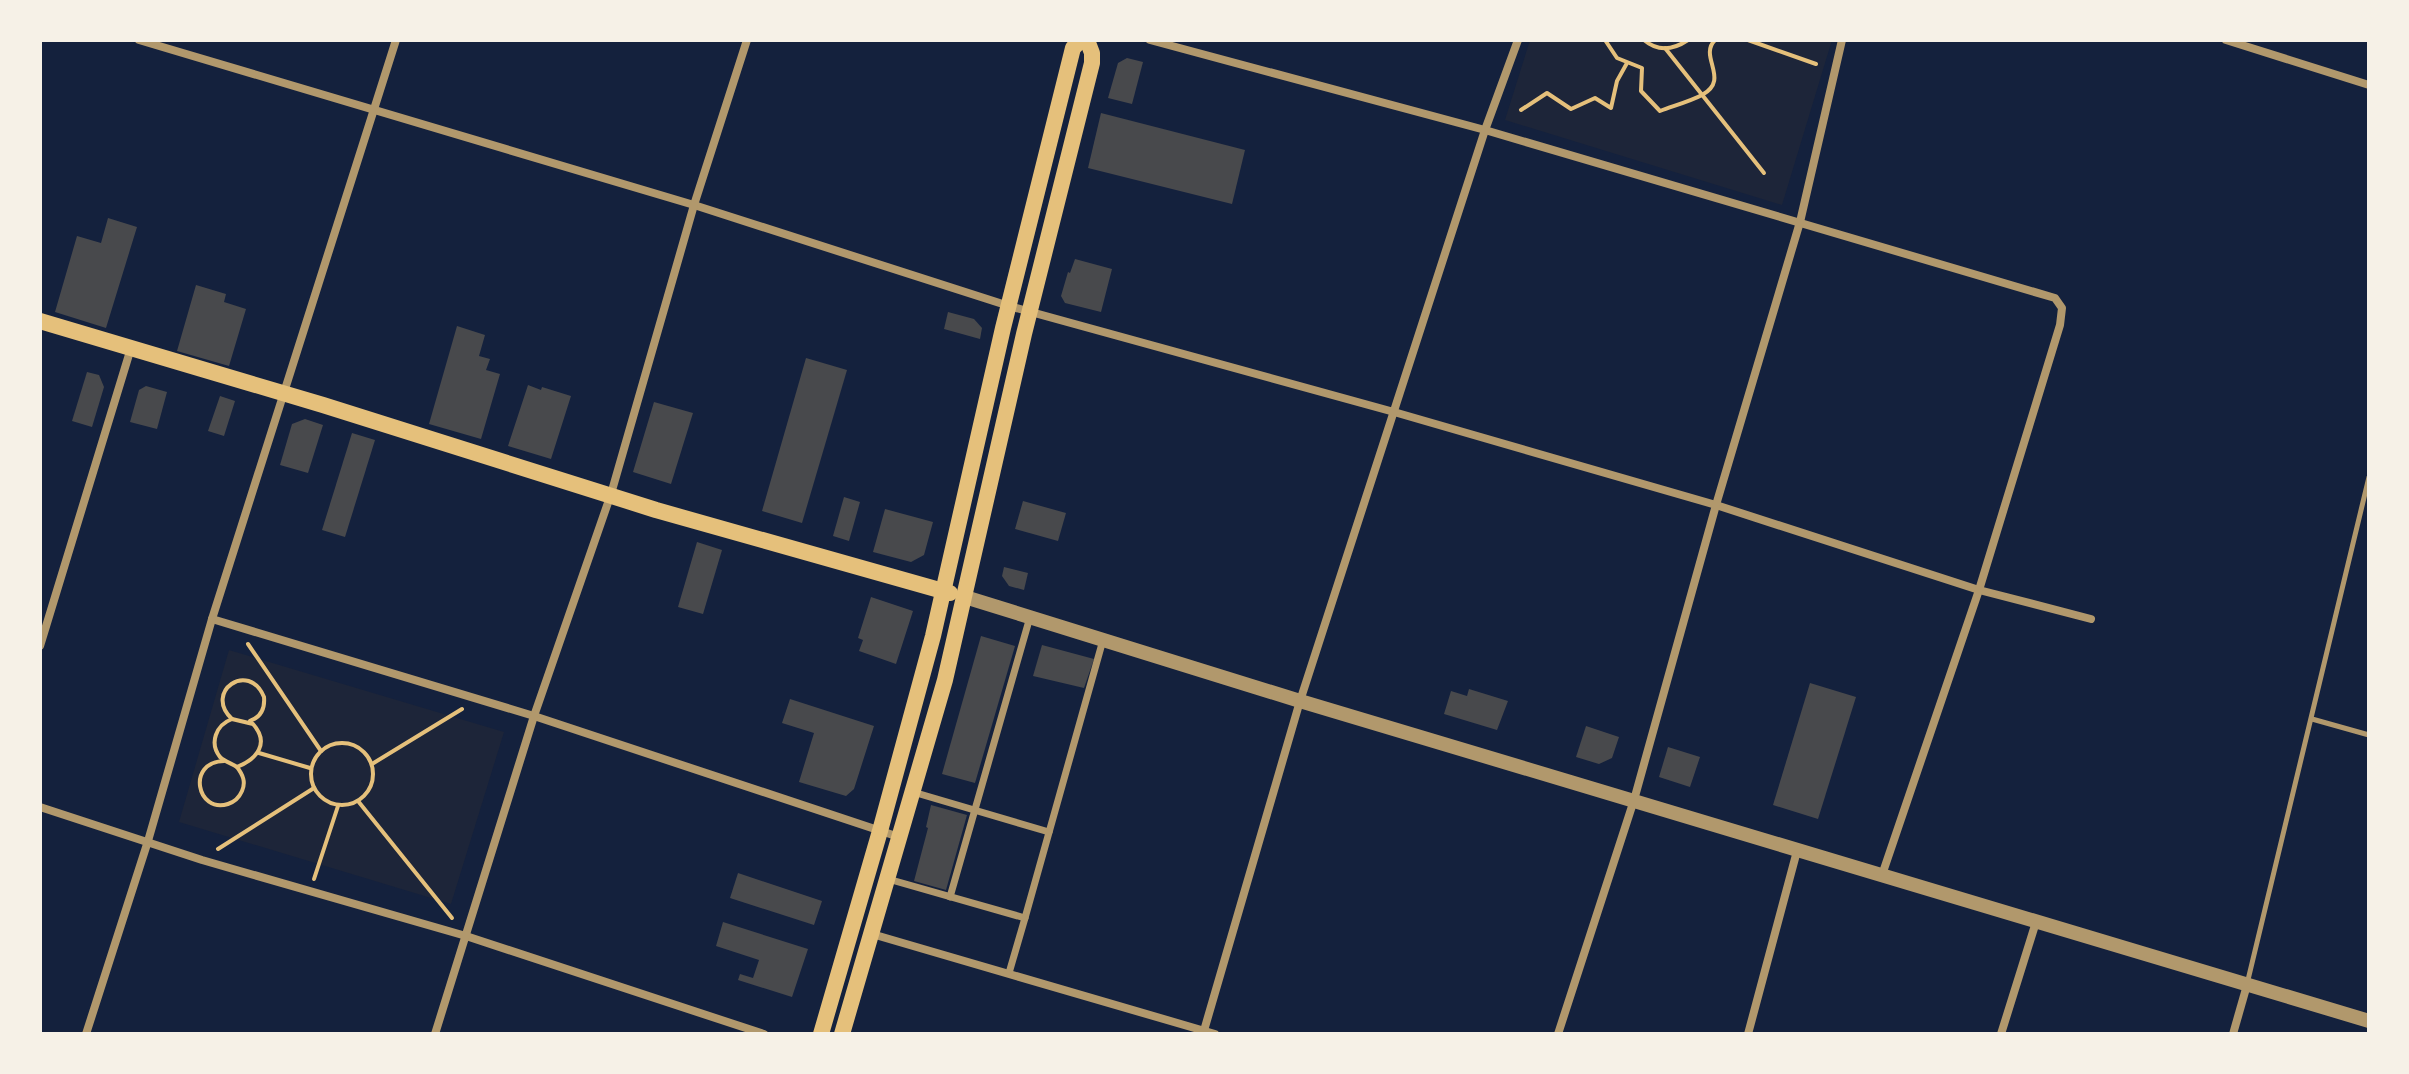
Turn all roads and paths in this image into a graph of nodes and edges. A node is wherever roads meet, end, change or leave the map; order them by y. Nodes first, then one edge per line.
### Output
1 (139, 40) edge
2 (396, 40) edge
3 (747, 40) edge
4 (1081, 40) edge
5 (1087, 40) edge
6 (1150, 40) edge
7 (1518, 40) edge
8 (1605, 40) edge
9 (1644, 40) edge
10 (1688, 40) edge
11 (1715, 40) edge
12 (1748, 40) edge
13 (1842, 40) edge
14 (2226, 40) edge
15 (1665, 48) junction
16 (1627, 63) junction
17 (1816, 64) dead end
18 (2369, 85) edge
19 (1702, 95) junction
20 (1521, 110) dead end
21 (375, 111) junction
22 (1485, 130) junction
23 (1764, 173) dead end
24 (694, 205) junction
25 (1800, 222) junction
26 (1020, 308) junction
27 (40, 321) edge
28 (131, 348) junction
29 (284, 394) junction
30 (1394, 412) junction
31 (2369, 477) edge
32 (611, 494) junction
33 (1716, 505) junction
34 (1979, 590) junction
35 (943, 591) junction
36 (965, 597) junction
37 (1030, 617) junction
38 (212, 619) junction
39 (2091, 619) dead end
40 (236, 626) junction
41 (1103, 640) junction
42 (40, 646) edge
43 (478, 699) junction
44 (1300, 701) junction
45 (534, 716) junction
46 (232, 719) junction
47 (2312, 719) junction
48 (247, 722) junction
49 (2369, 735) edge
50 (321, 751) junction
51 (259, 753) junction
52 (224, 761) junction
53 (372, 764) junction
54 (237, 767) junction
55 (311, 769) junction
56 (314, 788) junction
57 (913, 792) junction
58 (1634, 800) junction
59 (358, 801) junction
60 (338, 806) junction
61 (40, 807) edge
62 (975, 811) junction
63 (880, 831) junction
64 (1049, 832) junction
65 (899, 837) junction
66 (148, 841) junction
67 (1797, 851) junction
68 (202, 860) junction
69 (1881, 876) junction
70 (886, 879) junction
71 (311, 890) junction
72 (950, 897) junction
73 (1025, 918) junction
74 (2036, 922) junction
75 (872, 934) junction
76 (466, 936) junction
77 (1009, 973) junction
78 (2247, 985) junction
79 (2369, 1021) edge
80 (1204, 1032) edge
81 (86, 1034) edge
82 (435, 1034) edge
83 (764, 1034) edge
84 (821, 1034) edge
85 (842, 1034) edge
86 (1215, 1034) edge
87 (1558, 1034) edge
88 (1748, 1034) edge
89 (2001, 1034) edge
90 (2233, 1034) edge

1 - 21 street
2 - 21 street
3 - 24 street
4 - 26 main road
5 - 26 main road
6 - 22 street
7 - 22 street
8 - 16 path
9 - 15 path
10 - 15 path
11 - 19 path
12 - 17 path
13 - 25 street
14 - 18 street
15 - 19 path
16 - 19 path
16 - 20 path
19 - 23 path
21 - 24 street
21 - 29 street
22 - 25 street
22 - 30 street
24 - 26 street
24 - 32 street
25 - 33 street
25 - 34 street
26 - 30 street
26 - 35 main road
26 - 36 main road
27 - 28 main road
28 - 29 main road
28 - 42 street
29 - 32 main road
29 - 38 street
30 - 33 street
30 - 44 street
31 - 47 lane
32 - 35 main road
32 - 45 street
33 - 34 street
33 - 58 street
34 - 39 street
34 - 69 street
35 - 36 main road
35 - 63 main road
36 - 37 street
36 - 57 main road
37 - 41 street
37 - 62 street
38 - 40 street
38 - 66 street
40 - 43 street
40 - 50 path
41 - 44 street
41 - 64 street
43 - 45 street
43 - 53 path
44 - 58 street
44 - 80 street
45 - 63 street
45 - 76 street
46 - 48 path
46 - 48 path
46 - 52 path
47 - 49 lane
47 - 78 lane
48 - 51 path
50 - 53 path
50 - 55 path
51 - 54 path
51 - 55 path
52 - 54 path
52 - 54 path
53 - 59 path
55 - 56 path
56 - 60 path
56 - 68 path
57 - 62 street
57 - 65 main road
58 - 67 street
58 - 87 street
59 - 60 path
59 - 76 path
60 - 71 path
61 - 66 street
62 - 64 street
62 - 72 street
63 - 65 street
63 - 84 main road
64 - 73 street
65 - 70 main road
66 - 68 street
66 - 81 street
67 - 69 street
67 - 88 street
68 - 71 street
69 - 74 street
70 - 72 street
70 - 75 main road
71 - 76 street
72 - 73 street
73 - 77 street
74 - 78 street
74 - 89 street
75 - 77 street
75 - 85 main road
76 - 82 street
76 - 83 street
77 - 80 street
78 - 79 street
78 - 90 street
80 - 86 street

